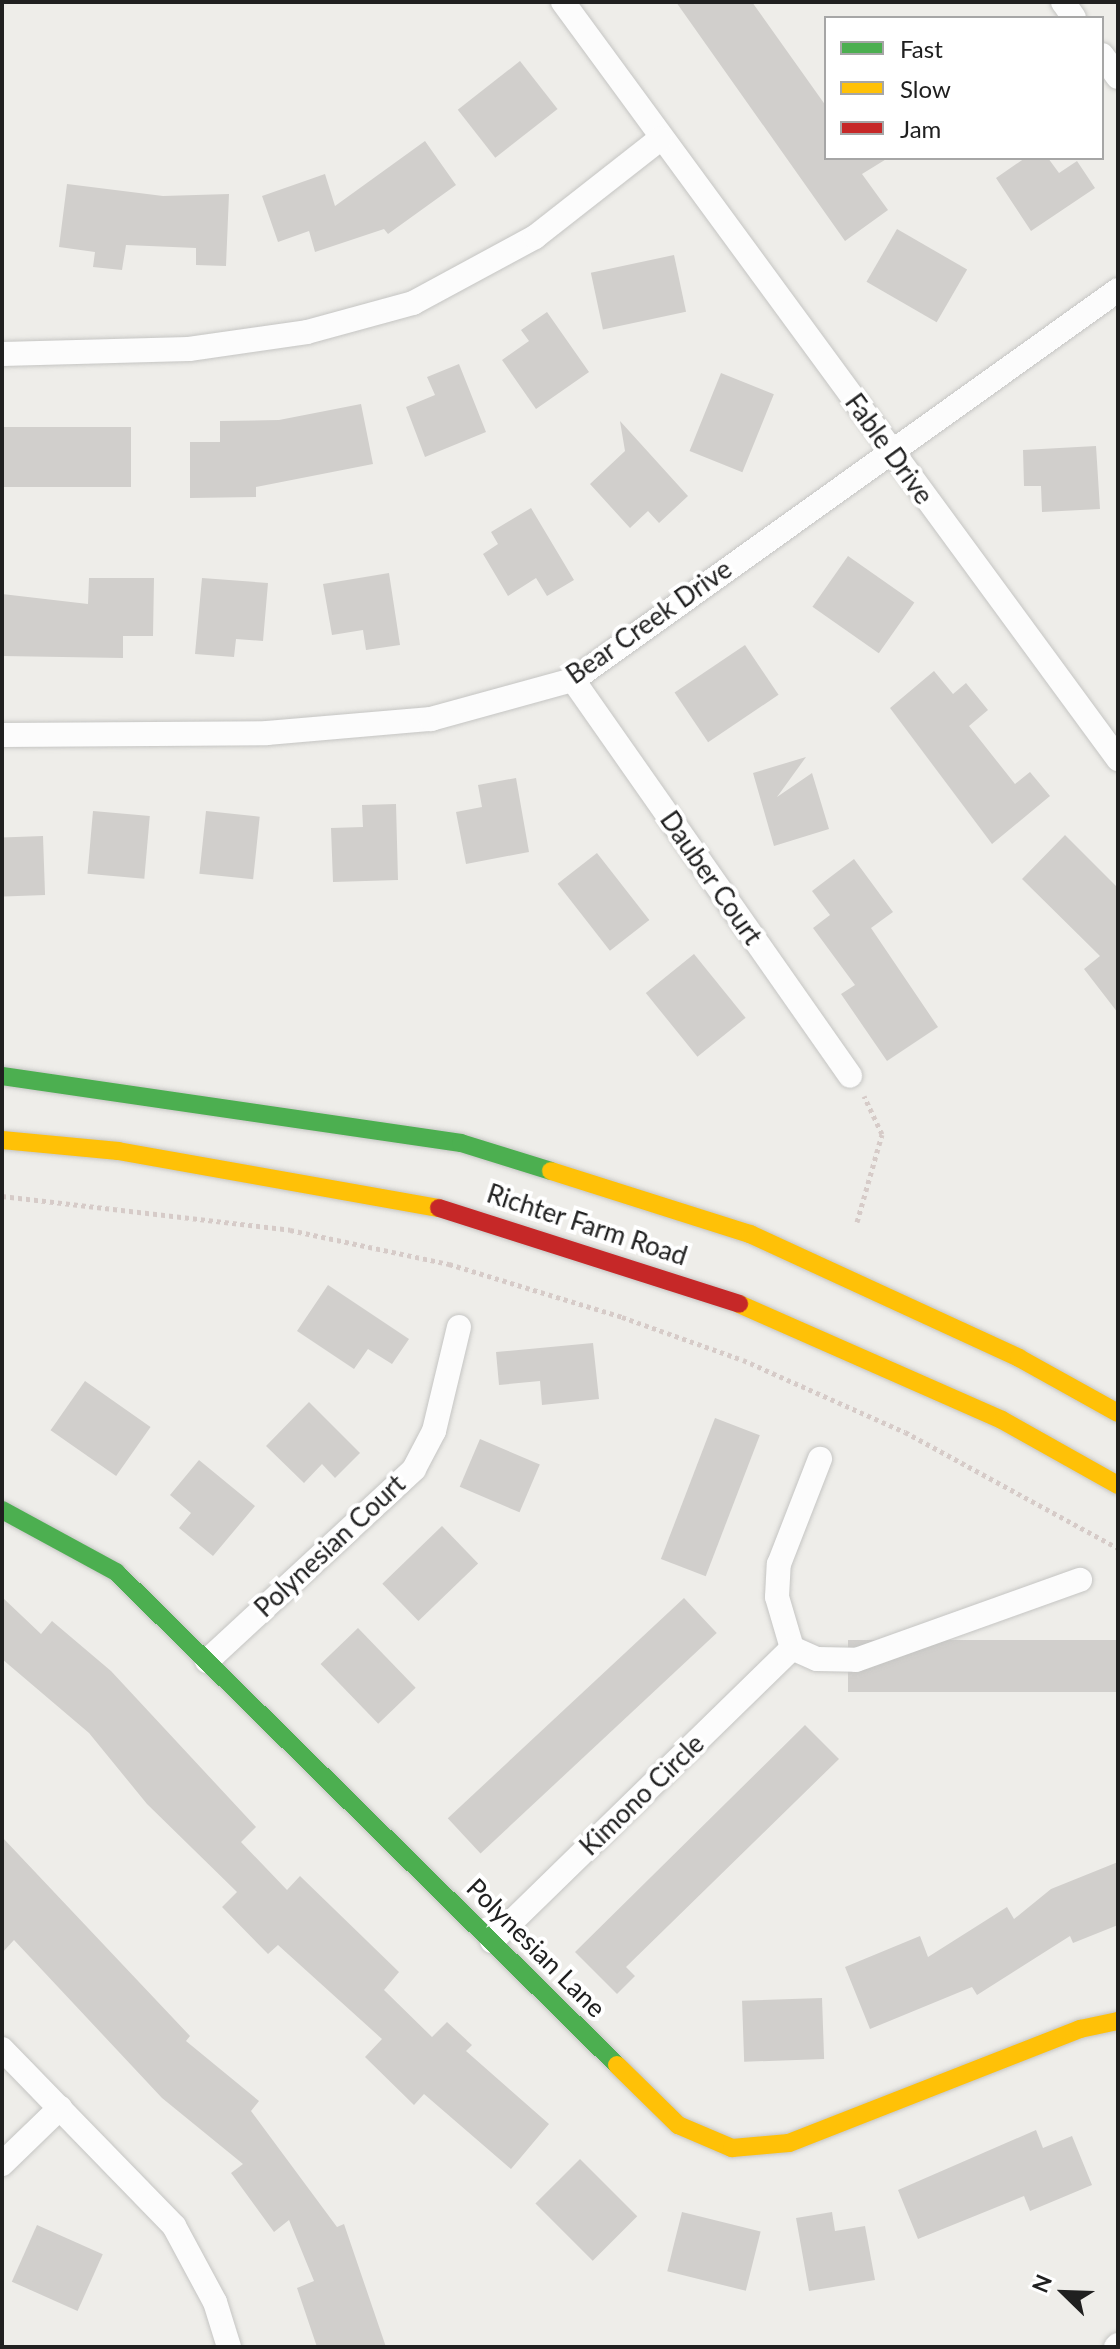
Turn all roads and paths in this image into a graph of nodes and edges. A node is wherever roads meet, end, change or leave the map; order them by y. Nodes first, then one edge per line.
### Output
1 (563, 2) edge
2 (1104, 58) edge
3 (1118, 77) edge
4 (660, 139) junction
5 (1118, 290) edge
6 (2, 354) edge
7 (890, 451) junction
8 (573, 680) junction
9 (2, 735) edge
10 (1118, 759) edge
11 (2, 1076) edge
12 (850, 1076) joint
13 (2, 1140) edge
14 (2, 1196) edge
15 (857, 1222) dead end
16 (459, 1327) dead end
17 (1118, 1413) edge
18 (820, 1459) dead end
19 (1118, 1485) edge
20 (2, 1510) edge
21 (1118, 1548) edge
22 (1080, 1580) dead end
23 (792, 1648) junction
24 (207, 1661) junction
25 (492, 1941) junction
26 (1118, 2021) edge
27 (2, 2049) edge
28 (60, 2108) junction
29 (2, 2164) edge
30 (229, 2347) edge

1 - 4 street, Fable Drive
2 - 3 street
4 - 6 street
4 - 7 street, Fable Drive
5 - 7 street, Bear Creek Drive
7 - 8 street, Bear Creek Drive
7 - 10 street, Fable Drive
8 - 9 street, Bear Creek Drive
8 - 12 street, Dauber Court
11 - 17 main road, Richter Farm Road
12 - 15 path
13 - 19 main road, Richter Farm Road
14 - 21 path
16 - 24 street, Polynesian Court
18 - 23 street
20 - 24 main road, Polynesian Lane
22 - 23 street
23 - 25 street, Kimono Circle
24 - 25 main road, Polynesian Lane
25 - 26 main road, Polynesian Lane
27 - 28 street
28 - 29 street
28 - 30 street

